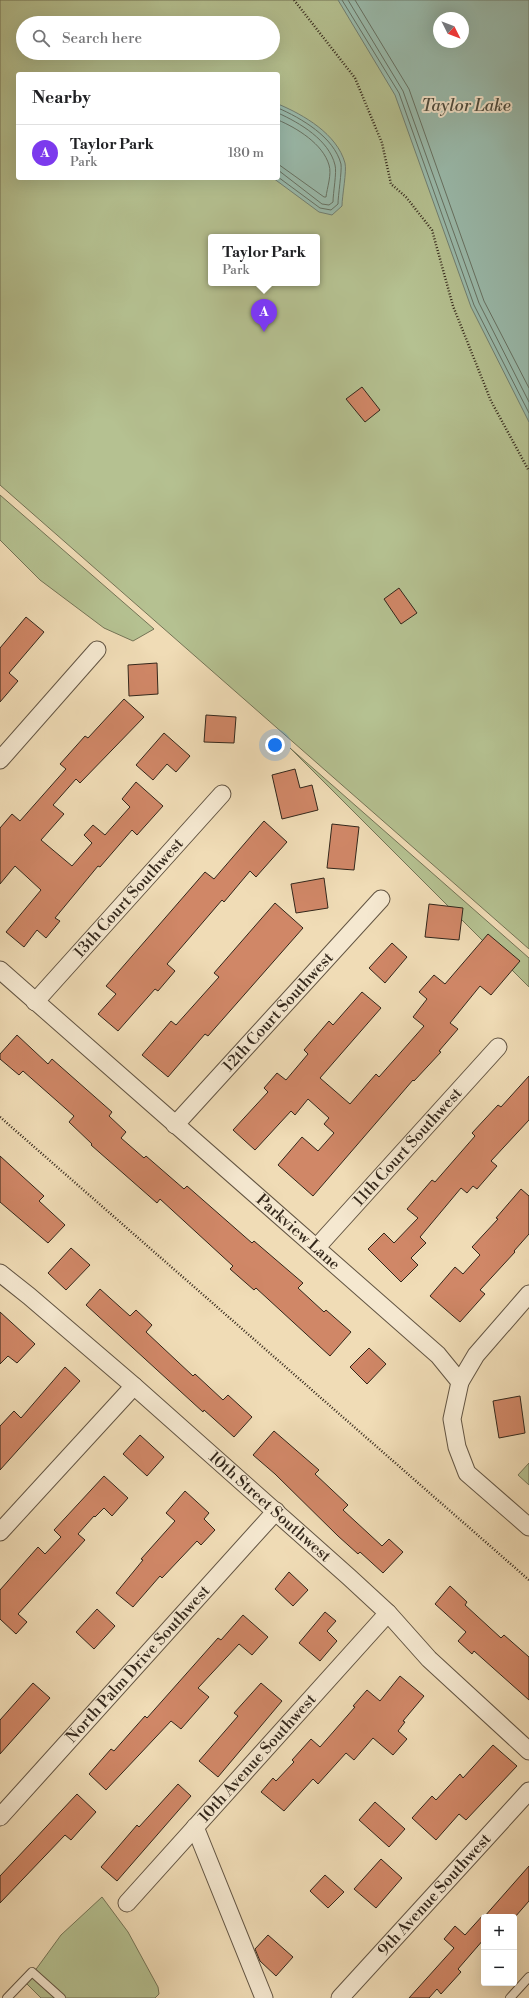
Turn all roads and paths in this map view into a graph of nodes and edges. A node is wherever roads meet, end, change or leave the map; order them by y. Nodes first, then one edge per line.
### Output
1 (294, 0) edge
2 (529, 471) edge
3 (97, 650) dead end
4 (0, 760) edge
5 (222, 794) dead end
6 (381, 898) dead end
7 (0, 970) edge
8 (35, 1002) junction
9 (498, 1047) dead end
10 (0, 1117) edge
11 (175, 1125) junction
12 (317, 1247) junction
13 (0, 1273) edge
14 (529, 1294) edge
15 (460, 1382) junction
16 (134, 1386) junction
17 (276, 1512) junction
18 (529, 1527) edge
19 (0, 1532) edge
20 (529, 1580) edge
21 (388, 1614) junction
22 (529, 1751) edge
23 (529, 1791) edge
24 (0, 1817) edge
25 (195, 1827) junction
26 (127, 1903) dead end
27 (529, 1977) edge
28 (8, 1998) edge
29 (61, 1998) edge
30 (264, 1998) edge
31 (340, 1998) edge
32 (510, 1998) edge

1 - 2 path
3 - 4 street
5 - 8 street, 13th Court Southwest
6 - 11 street, 12th Court Southwest
7 - 8 street, Parkview Lane
8 - 11 street, Parkview Lane
9 - 12 street, 11th Court Southwest
10 - 20 path
11 - 12 street, Parkview Lane
12 - 15 street, Parkview Lane
13 - 16 street, 10th Street Southwest
14 - 15 street
15 - 18 street
16 - 17 street, 10th Street Southwest
16 - 19 street
17 - 21 street, 10th Street Southwest
17 - 24 street, North Palm Drive Southwest
21 - 22 street, 10th Street Southwest
21 - 25 street, 10th Avenue Southwest
23 - 31 street, 9th Avenue Southwest
25 - 26 street, 10th Avenue Southwest
25 - 30 street
27 - 32 lane
28 - 29 lane

